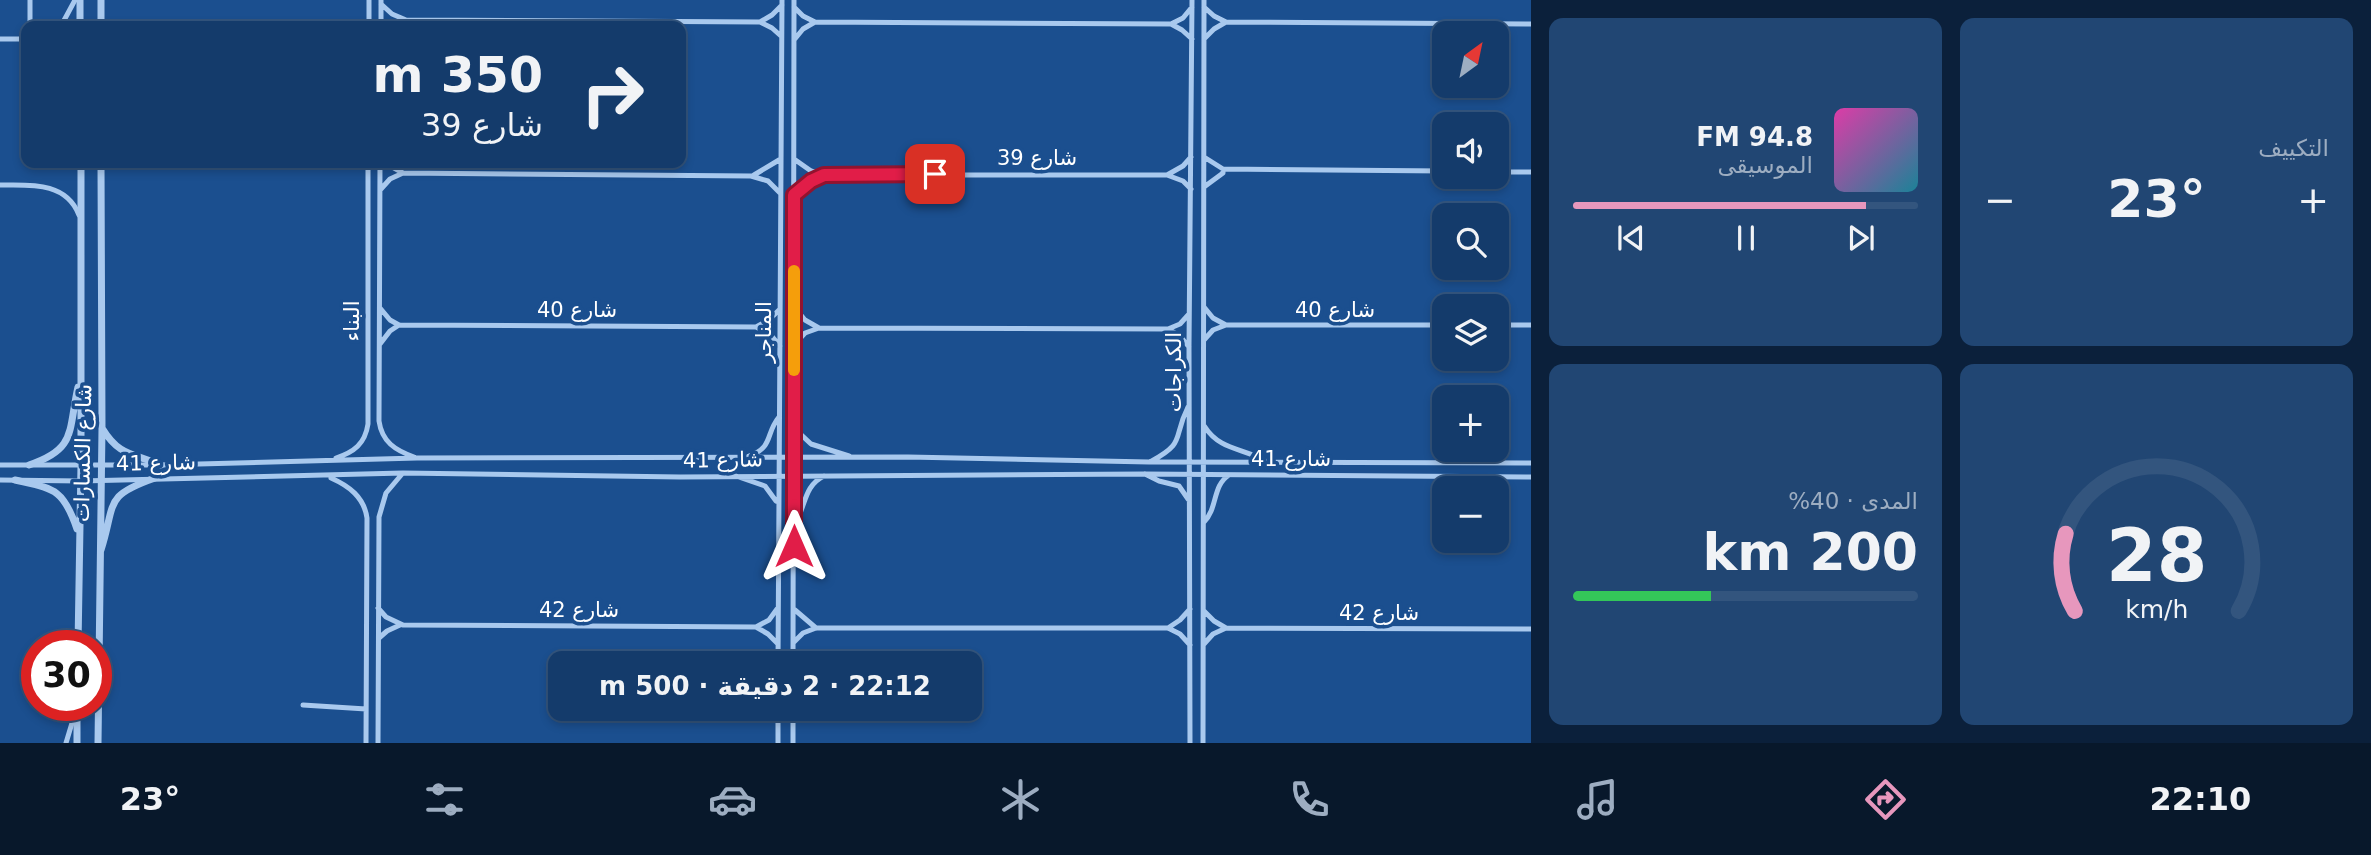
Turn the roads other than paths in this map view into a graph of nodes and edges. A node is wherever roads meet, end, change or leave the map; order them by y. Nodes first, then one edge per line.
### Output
1 (30, 0) edge
2 (78, 0) edge
3 (101, 0) edge
4 (369, 0) edge
5 (381, 2) edge
6 (782, 2) edge
7 (794, 4) edge
8 (1192, 4) edge
9 (1204, 4) edge
10 (405, 20) joint
11 (30, 21) edge
12 (64, 21) edge
13 (80, 21) edge
14 (101, 21) edge
15 (369, 21) edge
16 (381, 21) edge
17 (582, 21) edge
18 (686, 22) edge
19 (760, 22) junction
20 (816, 22) junction
21 (1226, 22) junction
22 (1171, 24) junction
23 (1531, 24) edge
24 (781, 37) junction
25 (0, 39) edge
26 (21, 39) edge
27 (1192, 39) junction
28 (1204, 39) junction
29 (794, 40) junction
30 (1191, 157) junction
31 (1204, 157) junction
32 (794, 159) junction
33 (780, 160) junction
34 (81, 168) edge
35 (101, 168) edge
36 (368, 168) edge
37 (382, 168) edge
38 (393, 168) edge
39 (1223, 169) junction
40 (1432, 172) edge
41 (1509, 172) edge
42 (1531, 172) edge
43 (403, 173) junction
44 (824, 175) junction
45 (1167, 175) junction
46 (751, 176) junction
47 (0, 185) edge
48 (1204, 187) junction
49 (1191, 188) junction
50 (380, 190) junction
51 (780, 193) junction
52 (794, 195) junction
53 (81, 220) junction
54 (794, 307) junction
55 (1204, 307) junction
56 (380, 308) junction
57 (780, 309) junction
58 (1189, 314) junction
59 (399, 325) junction
60 (1226, 325) junction
61 (1432, 325) edge
62 (1509, 325) edge
63 (1531, 325) edge
64 (755, 327) junction
65 (819, 328) junction
66 (1168, 329) junction
67 (1204, 340) junction
68 (380, 344) junction
69 (794, 345) junction
70 (780, 346) junction
71 (1189, 347) junction
72 (81, 373) junction
73 (1190, 405) junction
74 (779, 417) junction
75 (1204, 426) junction
76 (102, 428) junction
77 (794, 428) junction
78 (417, 458) junction
79 (744, 458) junction
80 (778, 458) junction
81 (794, 458) junction
82 (851, 458) junction
83 (332, 460) junction
84 (1149, 462) junction
85 (1203, 462) junction
86 (1189, 463) junction
87 (1267, 463) junction
88 (1531, 463) edge
89 (0, 465) edge
90 (29, 465) junction
91 (81, 465) junction
92 (101, 465) junction
93 (161, 465) junction
94 (403, 473) junction
95 (778, 474) junction
96 (1145, 474) junction
97 (1189, 474) junction
98 (1204, 474) junction
99 (1230, 474) junction
100 (733, 475) junction
101 (795, 475) junction
102 (825, 475) junction
103 (328, 476) junction
104 (1531, 477) edge
105 (155, 478) junction
106 (0, 480) edge
107 (15, 480) junction
108 (100, 480) junction
109 (81, 481) junction
110 (1189, 501) junction
111 (778, 504) junction
112 (1204, 522) junction
113 (794, 525) junction
114 (79, 534) junction
115 (99, 557) junction
116 (378, 608) junction
117 (778, 608) junction
118 (794, 609) junction
119 (1189, 609) junction
120 (1203, 610) junction
121 (403, 625) junction
122 (756, 627) junction
123 (816, 628) junction
124 (1168, 628) junction
125 (1226, 628) junction
126 (1531, 629) edge
127 (78, 630) edge
128 (378, 639) junction
129 (793, 643) junction
130 (778, 644) junction
131 (1190, 645) junction
132 (1203, 646) junction
133 (778, 651) edge
134 (793, 651) edge
135 (303, 705) dead end
136 (366, 709) junction
137 (72, 721) edge
138 (77, 721) edge
139 (778, 721) edge
140 (793, 721) edge
141 (65, 743) edge
142 (77, 743) edge
143 (98, 743) edge
144 (366, 743) edge
145 (378, 743) edge
146 (778, 743) edge
147 (793, 743) edge
148 (1190, 743) edge
149 (1203, 743) edge

1 - 11 street
2 - 12 street
2 - 13 street
3 - 14 street
4 - 15 street
5 - 10 street
5 - 16 street
6 - 19 street
6 - 24 street, المناجر
7 - 20 street
7 - 29 street, المناجر
8 - 22 street
8 - 27 street, الكراجات
9 - 21 street
9 - 28 street, الكراجات
10 - 17 street
18 - 19 street
19 - 24 street
20 - 22 street
20 - 29 street
21 - 23 street
21 - 28 street
22 - 27 street
24 - 33 street, المناجر
25 - 26 street
27 - 30 street, الكراجات
28 - 31 street, الكراجات
29 - 32 street, المناجر
30 - 45 street
30 - 49 street, الكراجات
31 - 39 street
31 - 48 street, الكراجات
32 - 44 street, شارع 39
32 - 52 street, المناجر
33 - 46 street
33 - 51 street, المناجر
34 - 53 street, شارع الكسارات
35 - 76 street, شارع الكسارات
36 - 83 street, البناء
37 - 50 street, البناء
38 - 43 street
39 - 40 street
39 - 48 street
41 - 42 street
43 - 46 street
43 - 50 street
44 - 45 street, شارع 39
44 - 52 street
45 - 49 street, شارع 39
46 - 51 street
47 - 53 street
48 - 55 street, الكراجات
49 - 58 street, الكراجات
50 - 56 street, البناء
51 - 57 street, المناجر
52 - 54 street, المناجر
53 - 72 street, شارع الكسارات
54 - 65 street
54 - 69 street, المناجر
55 - 60 street
55 - 67 street, الكراجات
56 - 59 street
56 - 68 street, البناء
57 - 64 street
57 - 70 street, المناجر
58 - 66 street
58 - 71 street, الكراجات
59 - 64 street, شارع 40
59 - 68 street
60 - 61 street, شارع 40
60 - 67 street
62 - 63 street
64 - 70 street
65 - 66 street
65 - 69 street
66 - 71 street
67 - 75 street, الكراجات
68 - 78 street, البناء
69 - 77 street, المناجر
70 - 74 street, المناجر
71 - 73 street, الكراجات
72 - 90 street
72 - 91 street, شارع الكسارات
73 - 84 street
73 - 86 street, الكراجات
74 - 79 street
74 - 80 street, المناجر
75 - 85 street, الكراجات
75 - 87 street
76 - 92 street, شارع الكسارات
76 - 93 street
77 - 81 street, المناجر
77 - 82 street
78 - 79 street, شارع 41
78 - 83 street, شارع 41
79 - 80 street, شارع 41
80 - 81 street, شارع 41
80 - 95 street, المناجر
81 - 82 street, شارع 41
81 - 101 street, المناجر
82 - 84 street, شارع 41
83 - 93 street, شارع 41
84 - 86 street, شارع 41
85 - 86 street, شارع 41
85 - 87 street, شارع 41
85 - 98 street, الكراجات
86 - 97 street, الكراجات
87 - 88 street, شارع 41
89 - 90 street, شارع 41
90 - 91 street, شارع 41
91 - 92 street, شارع 41
91 - 109 street, شارع الكسارات
92 - 93 street, شارع 41
92 - 108 street, شارع الكسارات
94 - 100 street, شارع 41
94 - 103 street, شارع 41
94 - 116 street
95 - 100 street, شارع 41
95 - 101 street, شارع 41
95 - 111 street, المناجر
96 - 97 street, شارع 41
96 - 102 street, شارع 41
96 - 110 street
97 - 98 street, شارع 41
97 - 110 street, الكراجات
98 - 99 street, شارع 41
98 - 112 street, الكراجات
99 - 104 street, شارع 41
99 - 112 street
100 - 111 street
101 - 102 street, شارع 41
101 - 113 street, المناجر
102 - 113 street, المناجر
103 - 105 street, شارع 41
103 - 136 street
105 - 108 street, شارع 41
105 - 115 street
106 - 107 street, شارع 41
107 - 109 street, شارع 41
107 - 114 street
108 - 109 street, شارع 41
108 - 115 street, شارع الكسارات
109 - 114 street, شارع الكسارات
110 - 119 street, الكراجات
111 - 117 street, المناجر
112 - 120 street, الكراجات
113 - 118 street, المناجر
114 - 127 street, شارع الكسارات
115 - 143 street, شارع الكسارات
116 - 121 street
116 - 128 street
117 - 122 street
117 - 130 street, المناجر
118 - 123 street
118 - 129 street, المناجر
119 - 124 street
119 - 131 street, الكراجات
120 - 125 street
120 - 132 street, الكراجات
121 - 122 street, شارع 42
121 - 128 street, شارع 42
122 - 130 street
123 - 124 street
123 - 129 street
124 - 131 street
125 - 126 street, شارع 42
125 - 132 street
128 - 145 street
129 - 134 street, المناجر
130 - 133 street, المناجر
131 - 148 street, الكراجات
132 - 149 street, الكراجات
135 - 136 street
136 - 144 street
137 - 141 street
138 - 142 street
139 - 146 street
140 - 147 street

